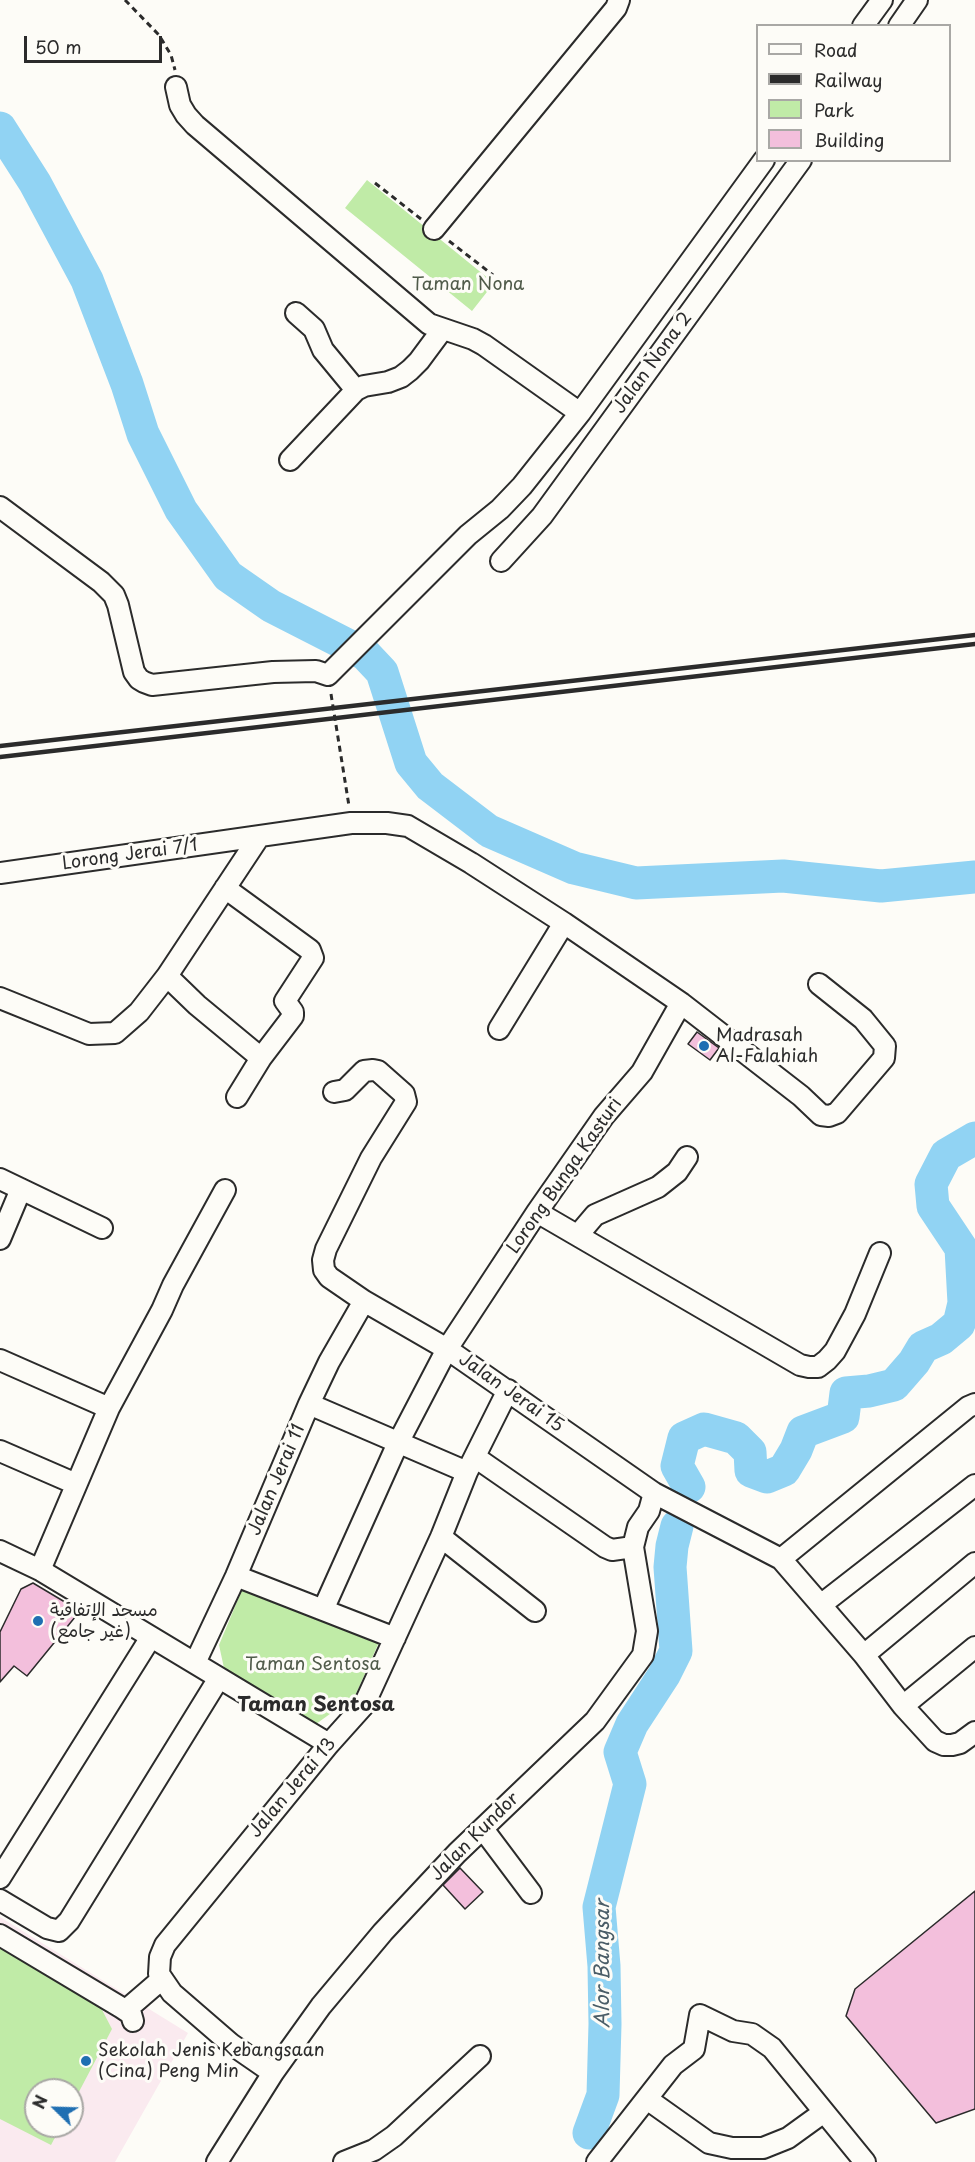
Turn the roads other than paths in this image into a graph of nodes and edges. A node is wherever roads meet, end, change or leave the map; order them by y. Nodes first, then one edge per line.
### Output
1 (619, 0) edge
2 (882, 0) edge
3 (918, 0) edge
4 (864, 24) edge
5 (900, 24) edge
6 (176, 87) road end
7 (763, 162) edge
8 (800, 162) edge
9 (434, 229) dead end
10 (296, 313) dead end
11 (442, 330) junction
12 (356, 390) junction
13 (580, 413) junction
14 (290, 460) dead end
15 (0, 507) edge
16 (501, 561) dead end
17 (260, 837) junction
18 (0, 873) edge
19 (225, 888) junction
20 (564, 922) junction
21 (166, 976) junction
22 (819, 984) dead end
23 (0, 998) edge
24 (681, 1003) junction
25 (499, 1029) dead end
26 (261, 1058) junction
27 (334, 1092) dead end
28 (237, 1097) dead end
29 (687, 1157) dead end
30 (0, 1179) edge
31 (21, 1189) junction
32 (225, 1190) dead end
33 (537, 1212) junction
34 (102, 1228) dead end
35 (578, 1235) junction
36 (0, 1239) edge
37 (880, 1253) dead end
38 (364, 1301) junction
39 (447, 1349) junction
40 (0, 1360) edge
41 (508, 1390) junction
42 (309, 1404) junction
43 (975, 1404) edge
44 (109, 1408) junction
45 (398, 1443) junction
46 (0, 1451) edge
47 (471, 1465) junction
48 (76, 1484) junction
49 (975, 1485) edge
50 (654, 1493) junction
51 (441, 1538) junction
52 (633, 1547) junction
53 (0, 1551) edge
54 (782, 1559) junction
55 (975, 1563) edge
56 (40, 1570) junction
57 (236, 1576) junction
58 (822, 1604) junction
59 (323, 1610) junction
60 (535, 1611) dead end
61 (151, 1636) junction
62 (395, 1638) junction
63 (975, 1647) edge
64 (864, 1655) junction
65 (195, 1663) junction
66 (219, 1678) junction
67 (903, 1706) junction
68 (975, 1732) edge
69 (329, 1744) junction
70 (483, 1828) junction
71 (0, 1878) edge
72 (531, 1893) dead end
73 (0, 1900) edge
74 (0, 1935) edge
75 (162, 1979) junction
76 (480, 2056) dead end
77 (273, 2073) junction
78 (647, 2098) junction
79 (824, 2112) junction
80 (226, 2159) edge
81 (344, 2162) edge
82 (597, 2162) edge
83 (865, 2162) edge

1 - 9 street
2 - 4 street
3 - 5 street
6 - 11 street
7 - 13 street
8 - 16 street, Jalan Nona 2
10 - 12 street
11 - 12 street
11 - 13 street
12 - 14 street
13 - 15 street
17 - 18 street, Lorong Jerai 7/1
17 - 19 street
17 - 20 street, Lorong Jerai 7/1
19 - 21 street
19 - 26 street
20 - 24 street, Lorong Jerai 7/1
20 - 25 street
21 - 23 street
21 - 26 street
22 - 24 street, Lorong Jerai 7/1
24 - 33 street, Lorong Bunga Kasturi
26 - 28 street
27 - 38 street, Jalan Jerai 15
29 - 35 street
30 - 31 street
31 - 34 street
31 - 36 street
32 - 44 street
33 - 35 street
33 - 39 street, Lorong Bunga Kasturi
35 - 37 street
38 - 39 street, Jalan Jerai 15
38 - 42 street, Jalan Jerai 11
39 - 41 street, Jalan Jerai 15
39 - 45 street, Lorong Bunga Kasturi
40 - 44 street
41 - 47 street, Jalan Jerai 13
41 - 50 street, Jalan Jerai 15
42 - 45 street
42 - 57 street, Jalan Jerai 11
43 - 54 street
44 - 48 street
45 - 47 street
45 - 59 street, Lorong Bunga Kasturi
46 - 48 street
47 - 51 street, Jalan Jerai 13
47 - 52 street
48 - 56 street
49 - 58 street
50 - 52 street, Jalan Kundor
50 - 54 street, Jalan Jerai 15
51 - 60 street
51 - 62 street, Jalan Jerai 13
52 - 70 street, Jalan Kundor
53 - 56 street
54 - 58 street
55 - 64 street
56 - 61 street
57 - 59 street
57 - 65 street, Jalan Jerai 11
58 - 64 street
59 - 62 street
61 - 65 street
61 - 71 street
62 - 69 street, Jalan Jerai 13
63 - 67 street
64 - 67 street
65 - 66 street
66 - 69 street
66 - 73 street
67 - 68 street
69 - 75 street, Jalan Jerai 13
70 - 72 street
70 - 77 street, Jalan Kundor
74 - 75 street
75 - 77 street
76 - 81 street
77 - 80 street, Jalan Kundor
78 - 79 street
78 - 79 street
78 - 82 street
79 - 83 street

